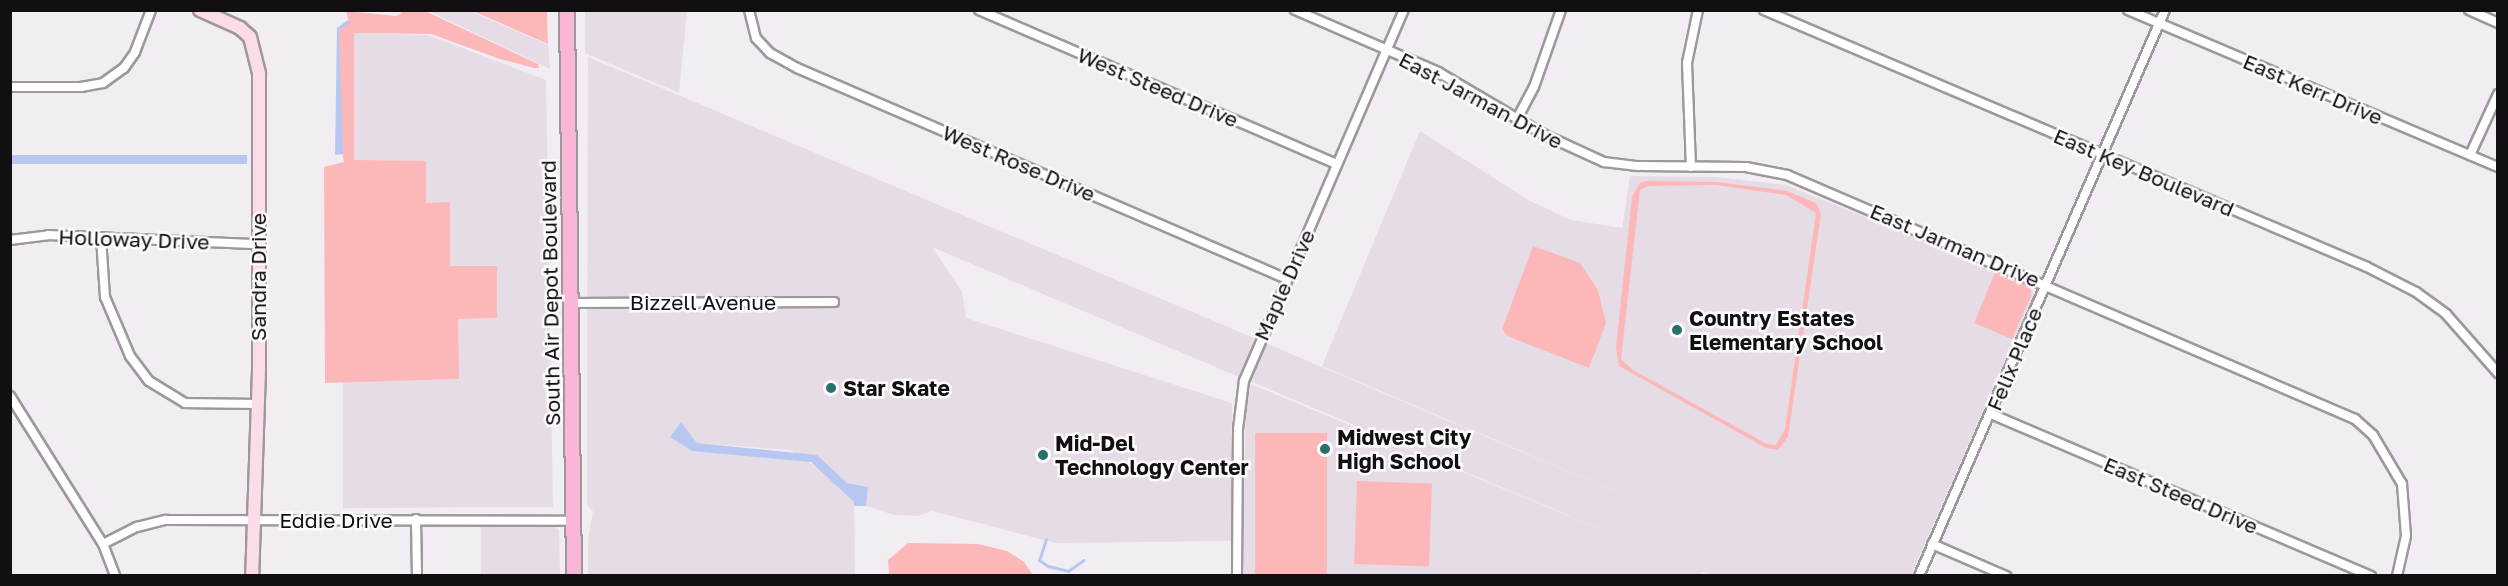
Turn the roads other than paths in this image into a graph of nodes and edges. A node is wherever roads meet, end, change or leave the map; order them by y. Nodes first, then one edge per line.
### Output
1 (151, 10) edge
2 (200, 10) edge
3 (567, 10) edge
4 (749, 10) edge
5 (979, 10) edge
6 (1295, 10) edge
7 (1404, 10) edge
8 (1561, 10) edge
9 (1698, 10) edge
10 (1764, 10) edge
11 (2128, 10) edge
12 (2165, 10) edge
13 (2469, 10) edge
14 (2498, 23) edge
15 (2159, 24) junction
16 (1387, 50) junction
17 (10, 87) edge
18 (2498, 94) edge
19 (1518, 117) junction
20 (2104, 155) junction
21 (2470, 155) junction
22 (1337, 164) junction
23 (1691, 167) junction
24 (2498, 167) edge
25 (100, 237) junction
26 (10, 240) edge
27 (258, 244) junction
28 (1287, 279) junction
29 (2046, 284) junction
30 (834, 302) dead end
31 (571, 303) junction
32 (2498, 373) edge
33 (10, 396) edge
34 (256, 404) junction
35 (1991, 414) junction
36 (416, 519) junction
37 (252, 520) junction
38 (574, 521) junction
39 (103, 544) junction
40 (1932, 544) junction
41 (115, 576) edge
42 (252, 576) edge
43 (417, 576) edge
44 (574, 576) edge
45 (1237, 576) edge
46 (1919, 576) edge
47 (2006, 576) edge
48 (2371, 576) edge
49 (2397, 576) edge

1 - 17 street
2 - 27 street, Sandra Drive
3 - 31 main road, South Air Depot Boulevard
4 - 28 street, West Rose Drive
5 - 22 street, West Steed Drive
6 - 16 street, East Jarman Drive
7 - 16 street, Maple Drive
8 - 19 street
9 - 23 street
10 - 20 street, East Key Boulevard
11 - 15 street, East Kerr Drive
12 - 15 street, Felix Place
13 - 14 street
15 - 20 street, Felix Place
15 - 21 street, East Kerr Drive
16 - 19 street, East Jarman Drive
16 - 22 street, Maple Drive
18 - 21 street
19 - 23 street, East Jarman Drive
20 - 29 street, Felix Place
20 - 32 street, East Key Boulevard
21 - 24 street, East Kerr Drive
22 - 28 street, Maple Drive
23 - 29 street, East Jarman Drive
25 - 26 street, Holloway Drive
25 - 27 street, Holloway Drive
25 - 34 street
27 - 34 street, Sandra Drive
28 - 45 street, Maple Drive
29 - 35 street, Felix Place
29 - 49 street, East Jarman Drive
30 - 31 street, Bizzell Avenue
31 - 38 main road, South Air Depot Boulevard
33 - 39 street
34 - 37 street, Sandra Drive
35 - 40 street, Felix Place
35 - 48 street, East Steed Drive
36 - 37 street, Eddie Drive
36 - 38 street, Eddie Drive
36 - 43 street
37 - 39 street, Eddie Drive
37 - 42 street, Sandra Drive
38 - 44 main road, South Air Depot Boulevard
39 - 41 street
40 - 46 street, Felix Place
40 - 47 street

